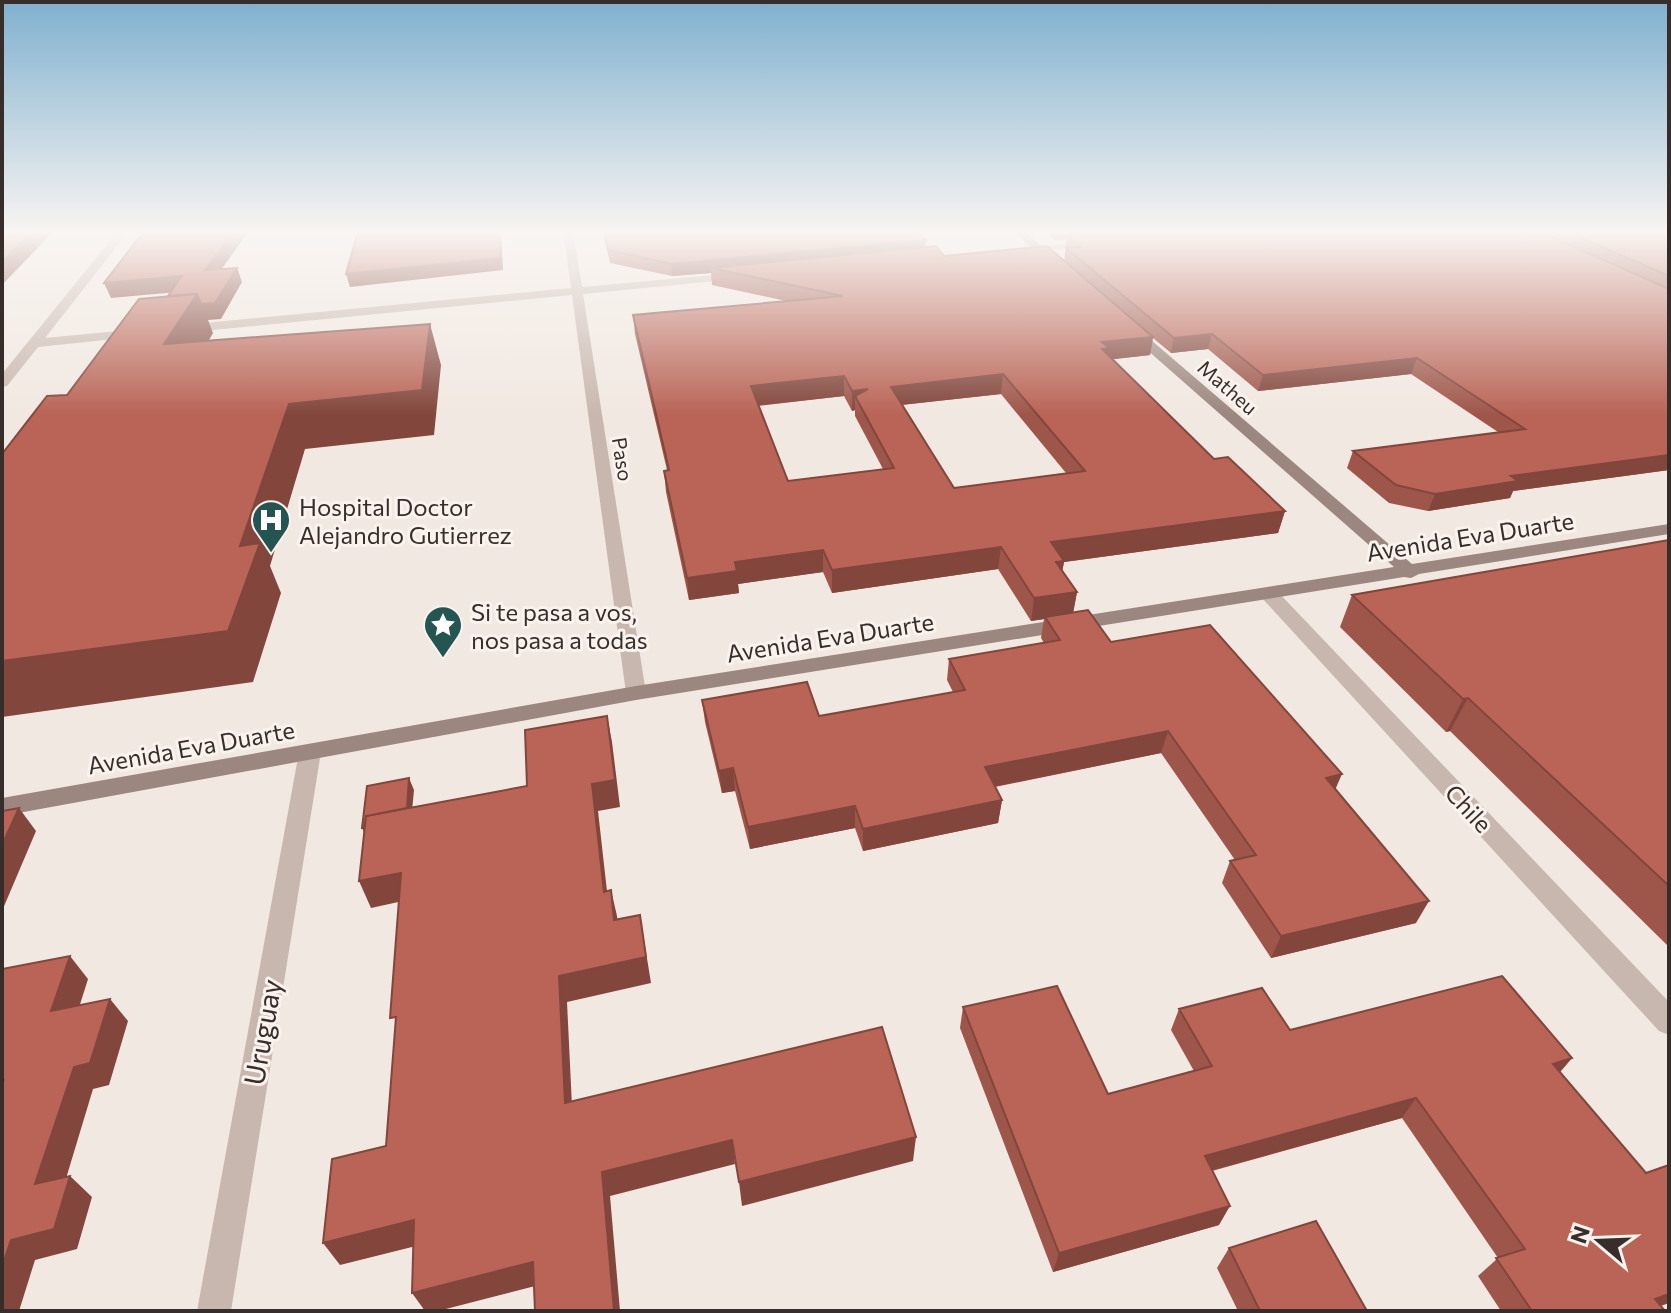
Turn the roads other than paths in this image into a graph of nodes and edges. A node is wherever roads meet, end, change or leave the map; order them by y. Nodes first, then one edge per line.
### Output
1 (75, 292) edge
2 (562, 292) edge
3 (575, 292) edge
4 (1122, 321) edge
5 (168, 330) edge
6 (153, 332) edge
7 (35, 343) junction
8 (2, 383) edge
9 (1669, 529) edge
10 (1411, 573) junction
11 (1269, 594) junction
12 (636, 693) junction
13 (310, 752) junction
14 (2, 807) edge
15 (1669, 1022) edge
16 (214, 1311) edge

1 - 7 street
2 - 5 street
3 - 12 street, Paso
4 - 10 main road, Matheu
6 - 7 street
7 - 8 street
9 - 10 main road, Avenida Eva Duarte
10 - 11 main road, Avenida Eva Duarte
11 - 12 main road, Avenida Eva Duarte
11 - 15 street, Chile
12 - 13 main road, Avenida Eva Duarte
13 - 14 main road, Avenida Eva Duarte
13 - 16 street, Uruguay

